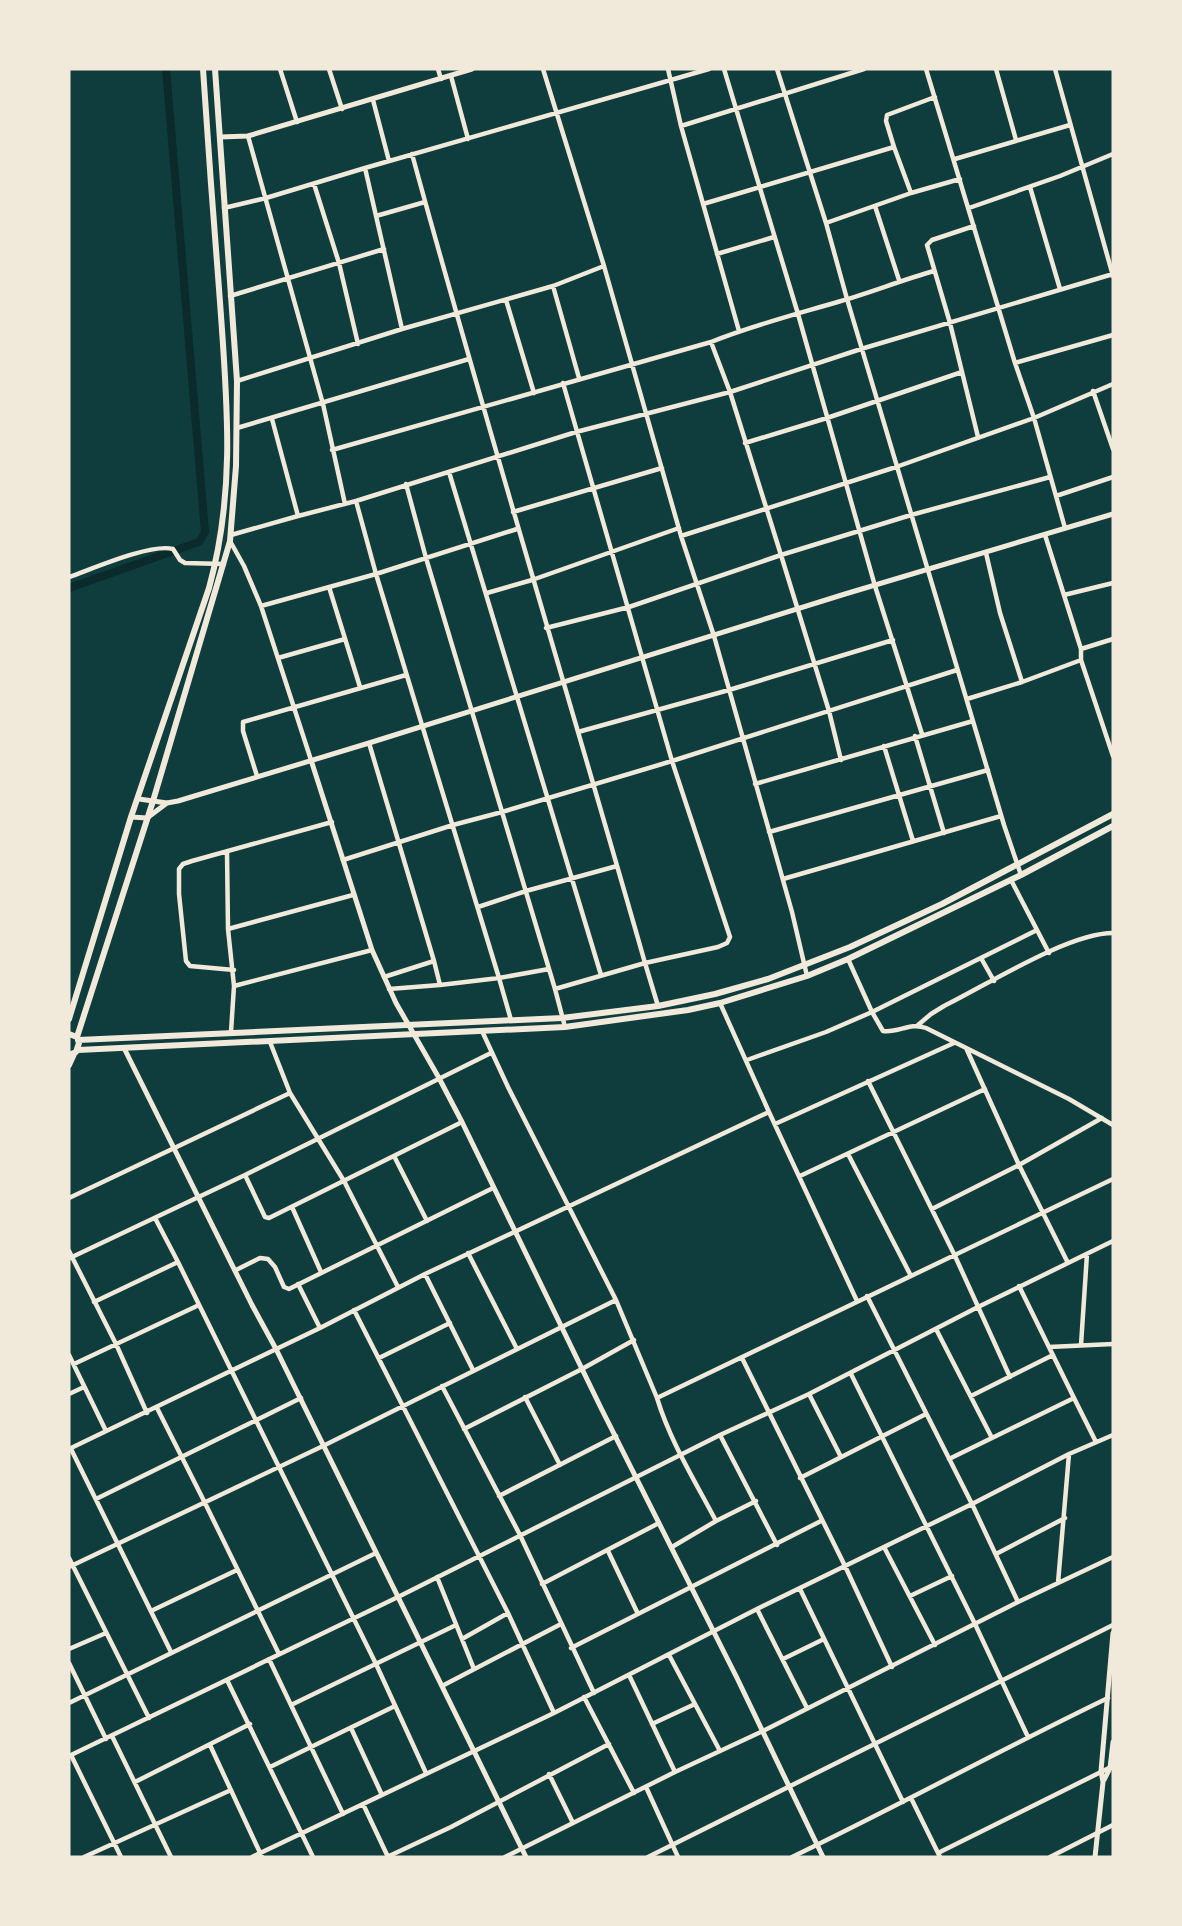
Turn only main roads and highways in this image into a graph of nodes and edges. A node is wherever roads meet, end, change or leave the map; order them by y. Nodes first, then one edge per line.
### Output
1 (203, 69) edge
2 (215, 69) edge
3 (1113, 814) edge
4 (1113, 826) edge
5 (69, 1018) edge
6 (69, 1034) edge
7 (77, 1039) junction
8 (73, 1053) edge
9 (69, 1065) edge

1 - 5 main road
2 - 7 main road
3 - 7 main road
4 - 8 main road
6 - 7 main road
7 - 8 main road
8 - 9 main road

